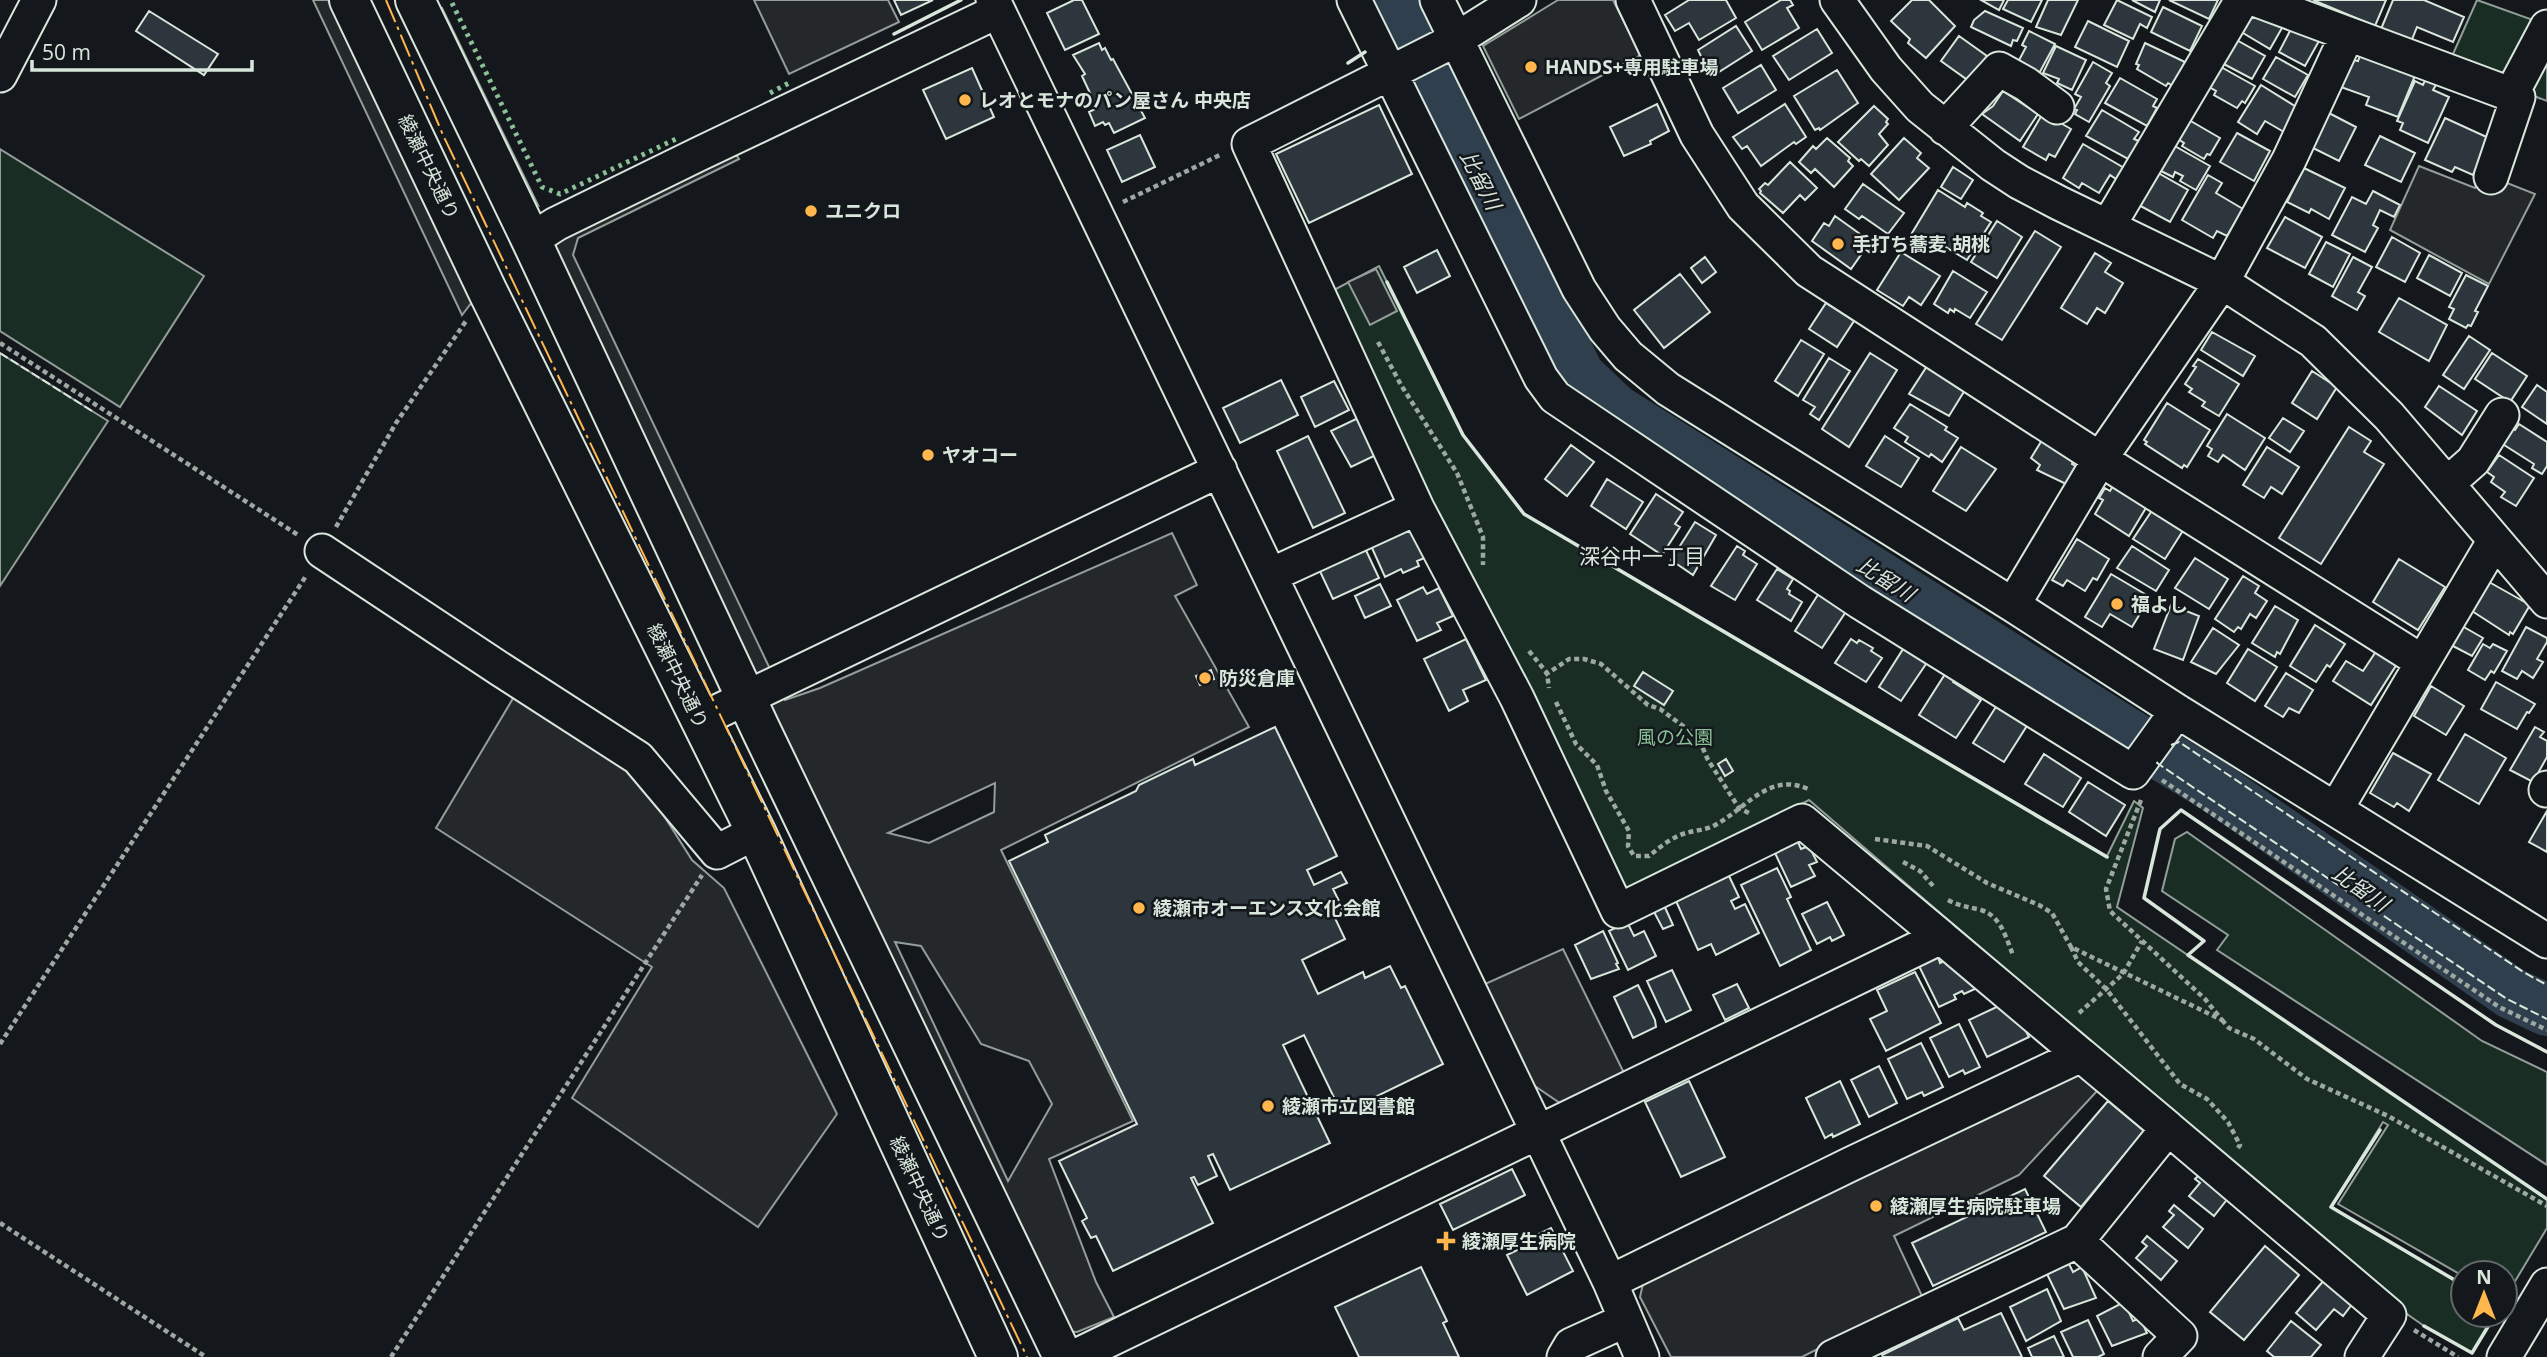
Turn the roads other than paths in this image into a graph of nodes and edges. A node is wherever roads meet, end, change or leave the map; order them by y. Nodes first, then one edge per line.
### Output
1 (39, 0) edge
2 (349, 0) edge
3 (415, 0) edge
4 (1353, 0) edge
5 (1437, 0) edge
6 (1519, 0) edge
7 (1633, 0) edge
8 (1837, 0) edge
9 (2242, 0) edge
10 (2257, 0) edge
11 (995, 6) edge
12 (2547, 27) edge
13 (2347, 35) junction
14 (1445, 44) junction
15 (1397, 69) junction
16 (0, 75) edge
17 (2512, 93) junction
18 (2057, 107) dead end
19 (1945, 128) junction
20 (2491, 177) dead end
21 (2106, 225) junction
22 (531, 240) junction
23 (2222, 282) junction
24 (2502, 415) dead end
25 (2100, 459) junction
26 (1220, 470) junction
27 (2447, 484) junction
28 (1417, 508) junction
29 (2495, 540) junction
30 (322, 551) road end
31 (1270, 575) junction
32 (2547, 601) edge
33 (2013, 605) junction
34 (2421, 661) junction
35 (746, 698) junction
36 (700, 720) junction
37 (2151, 748) junction
38 (2336, 809) junction
39 (756, 832) junction
40 (1941, 937) junction
41 (2547, 942) edge
42 (2081, 1055) junction
43 (2168, 1128) junction
44 (1536, 1131) junction
45 (2077, 1241) junction
46 (1610, 1282) junction
47 (2547, 1285) edge
48 (1626, 1320) junction
49 (998, 1357) edge
50 (1063, 1357) edge
51 (1074, 1357) edge
52 (1564, 1357) edge
53 (1642, 1357) edge
54 (1833, 1357) edge
55 (2160, 1357) edge
56 (2362, 1357) edge
57 (2504, 1357) edge

1 - 16 street
2 - 36 main road, 綾瀬中央通り
3 - 22 main road
4 - 15 street
5 - 14 street
6 - 14 street
7 - 25 street
8 - 19 street
9 - 21 street
10 - 13 street
11 - 22 street
11 - 26 street
12 - 17 street
13 - 17 street
13 - 23 street
14 - 15 street
14 - 33 street
15 - 28 street
15 - 37 street
17 - 20 street
18 - 19 street
19 - 21 street
21 - 23 street
22 - 35 main road
23 - 25 street
23 - 27 street
24 - 27 street
25 - 33 street
25 - 34 street
26 - 31 street
26 - 35 street
27 - 29 street
28 - 31 street
28 - 40 street
29 - 32 street
29 - 34 street
30 - 39 street
31 - 44 street
33 - 37 street
34 - 38 street
35 - 36 street
35 - 50 main road
36 - 39 main road, 綾瀬中央通り
37 - 38 street
38 - 41 street
39 - 49 main road, 綾瀬中央通り
40 - 42 street
40 - 44 street
42 - 43 street
42 - 46 street
43 - 45 street
43 - 56 street
44 - 46 street
44 - 51 street
45 - 54 street
45 - 55 street
46 - 48 street
47 - 57 street
48 - 52 street
48 - 53 street

